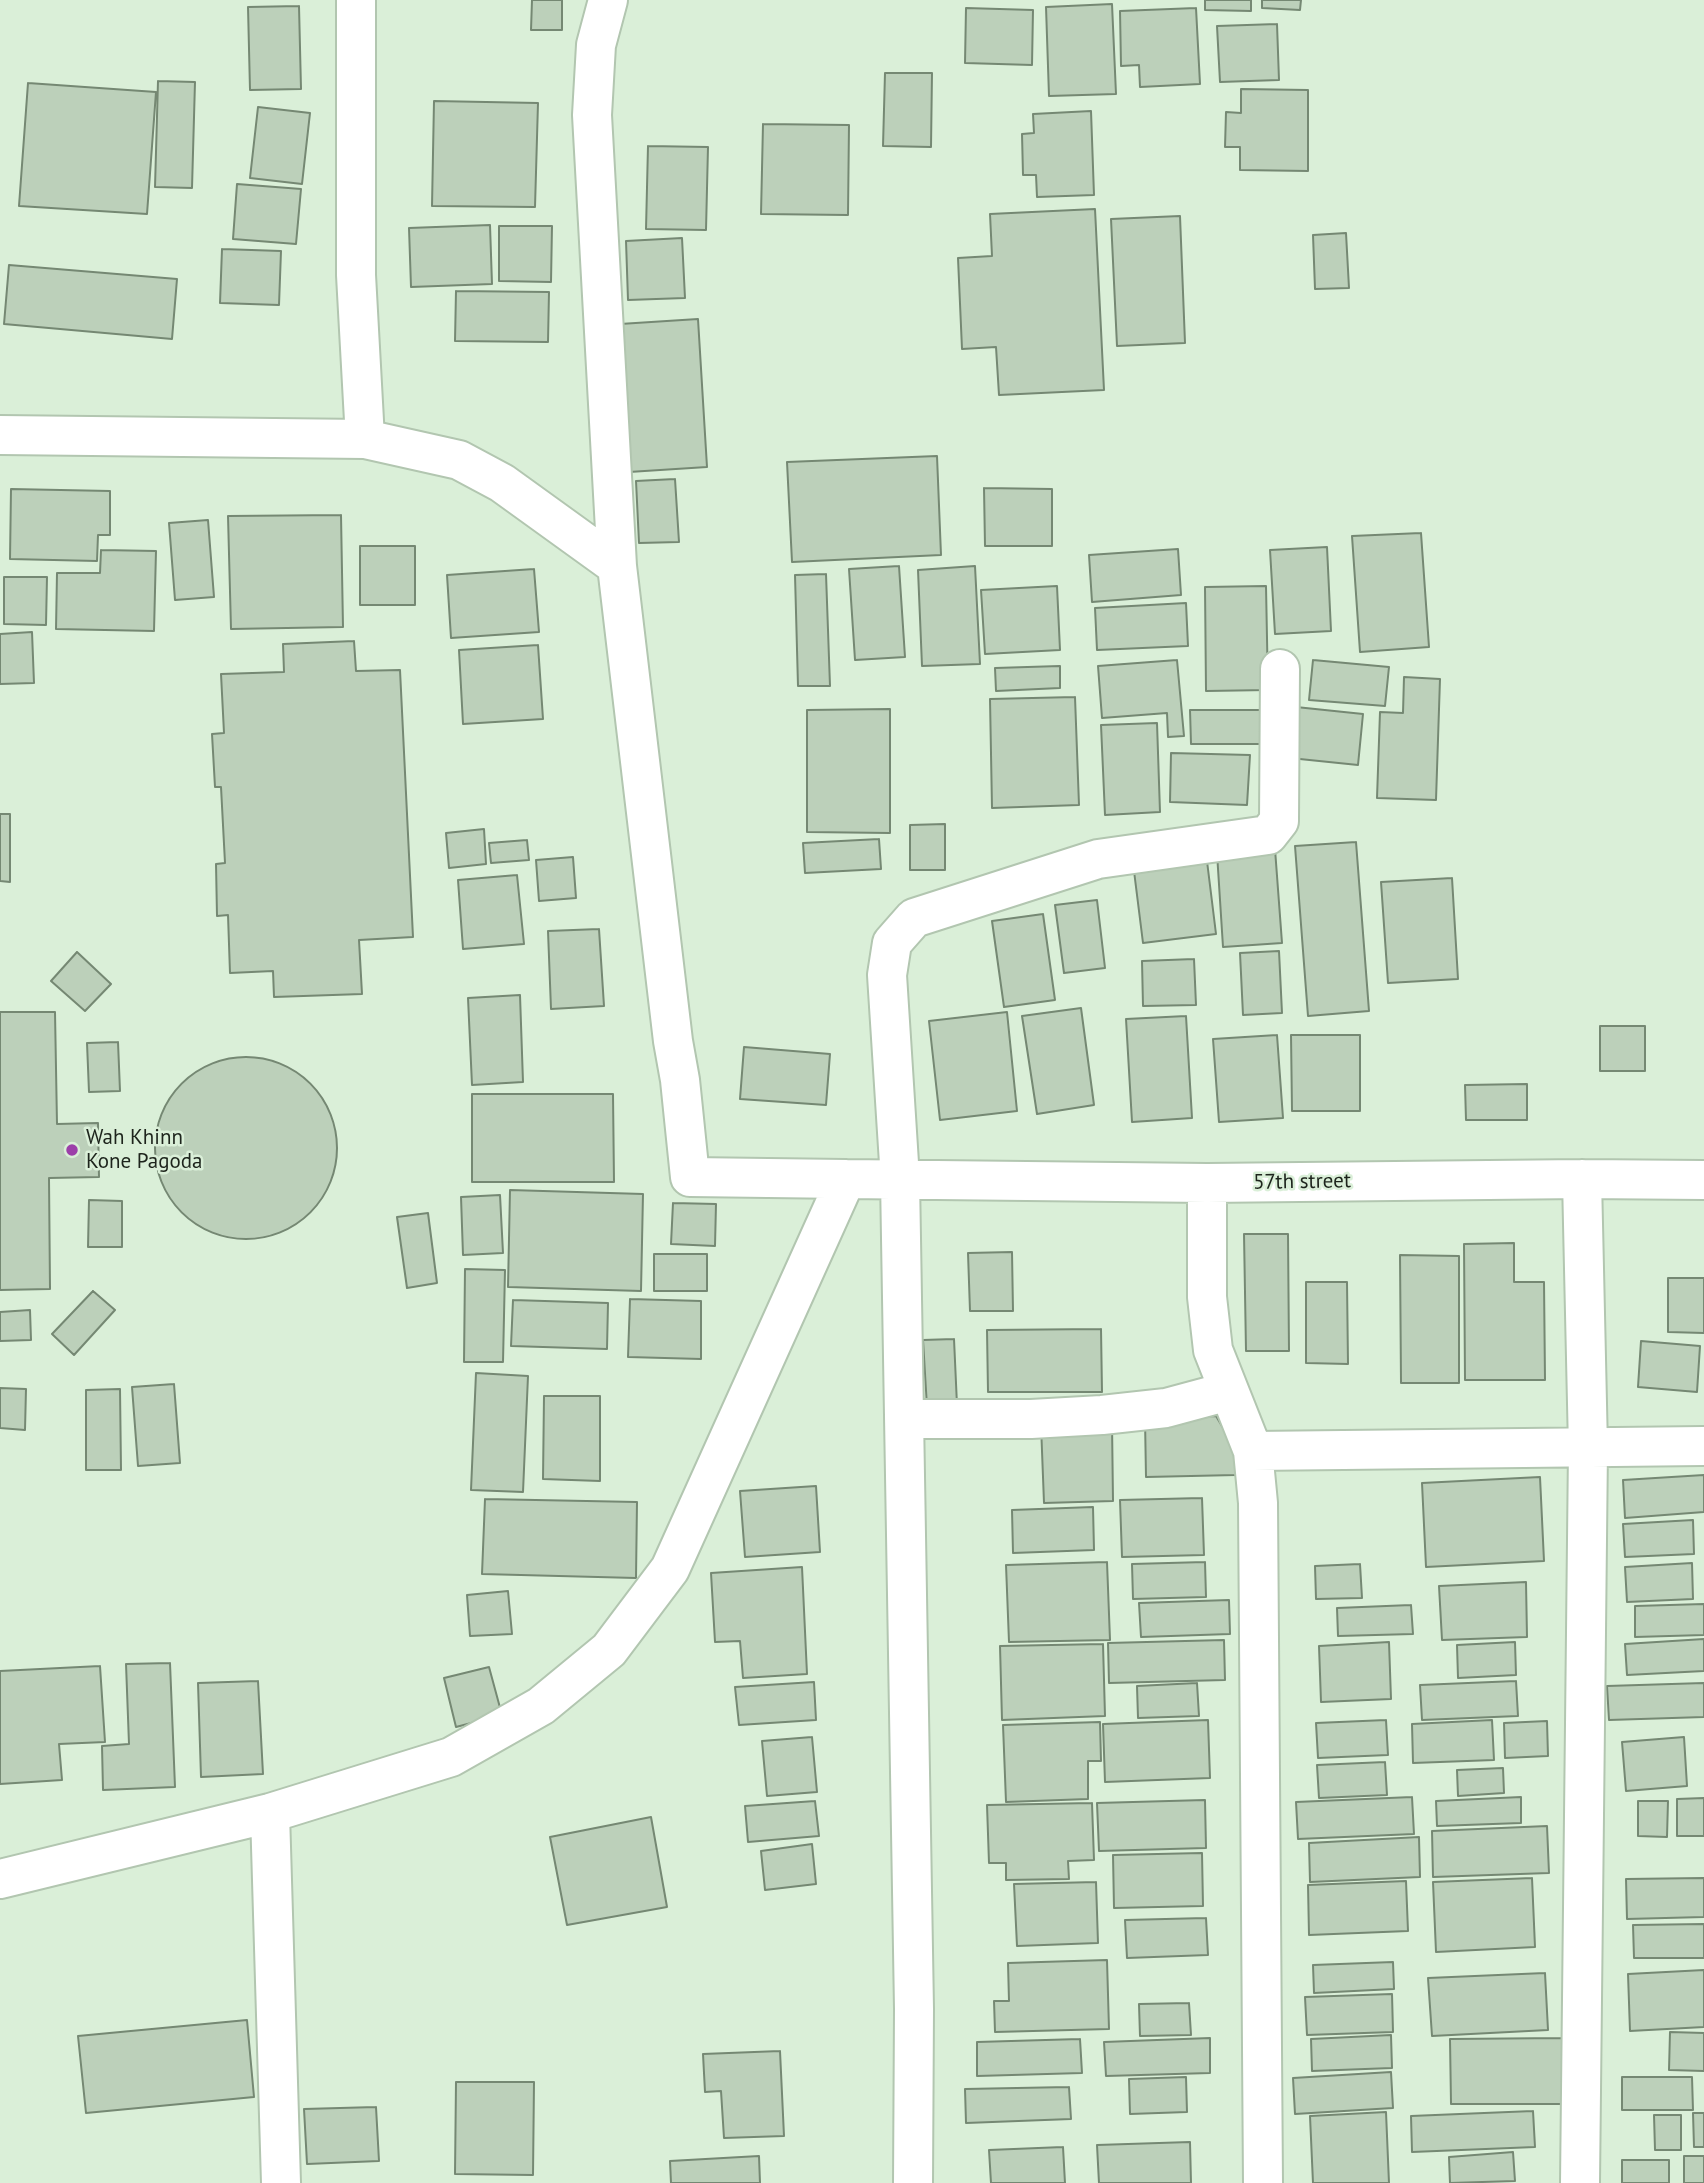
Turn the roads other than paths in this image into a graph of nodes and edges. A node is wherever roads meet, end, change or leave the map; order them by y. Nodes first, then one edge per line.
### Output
1 (356, 0) edge
2 (608, 0) edge
3 (0, 435) edge
4 (365, 439) junction
5 (617, 566) junction
6 (1280, 668) dead end
7 (846, 1179) junction
8 (900, 1179) junction
9 (1582, 1179) junction
10 (1704, 1180) edge
11 (1207, 1184) junction
12 (1229, 1391) junction
13 (905, 1419) junction
14 (1704, 1446) edge
15 (1588, 1448) junction
16 (1253, 1451) junction
17 (270, 1813) junction
18 (0, 1879) edge
19 (281, 2183) edge
20 (913, 2183) edge
21 (1263, 2183) edge
22 (1580, 2183) edge

1 - 4 street
2 - 5 street
3 - 4 street
4 - 5 street
5 - 7 street, 57th street
6 - 8 street
7 - 8 street, 57th street
7 - 17 street
8 - 11 street, 57th street
8 - 13 street
9 - 10 street, 57th street
9 - 11 street, 57th street
9 - 15 street
11 - 12 street
12 - 13 street
12 - 16 street
13 - 20 street
14 - 15 street
15 - 16 street
15 - 22 street
16 - 21 street
17 - 18 street
17 - 19 street

